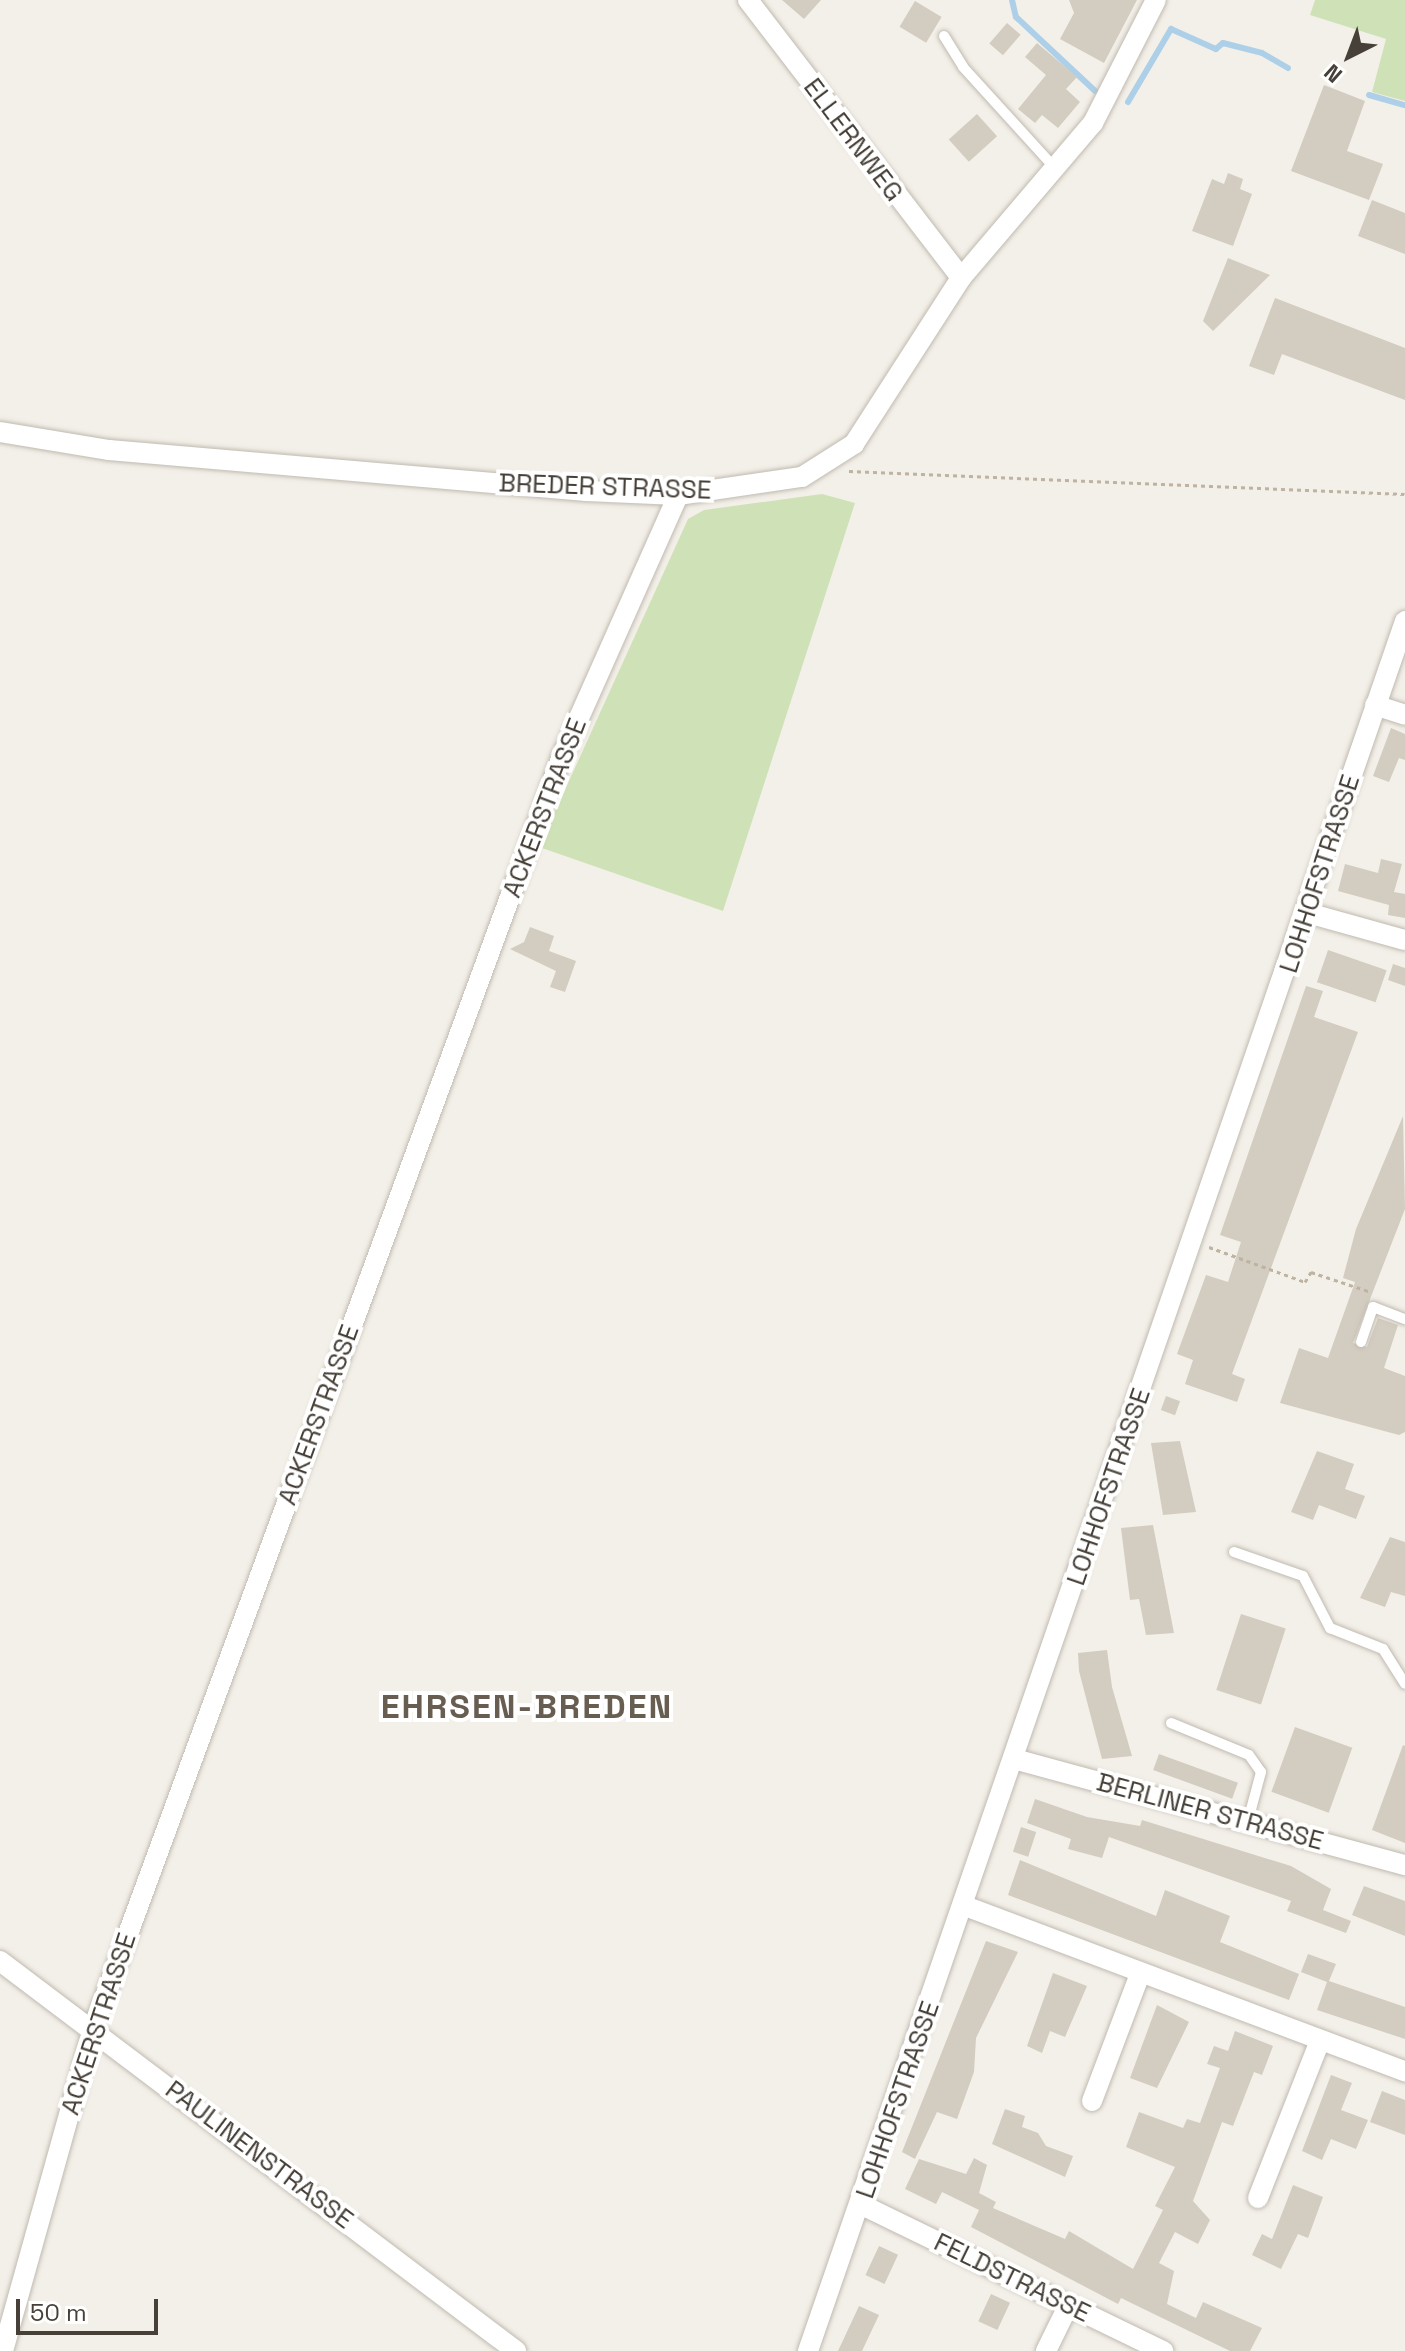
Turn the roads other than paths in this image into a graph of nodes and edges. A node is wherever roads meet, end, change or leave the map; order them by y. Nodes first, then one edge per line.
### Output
1 (748, 0) edge
2 (1156, 0) edge
3 (944, 36) dead end
4 (1055, 168) junction
5 (961, 278) junction
6 (0, 432) edge
7 (678, 495) junction
8 (1405, 621) edge
9 (1375, 705) junction
10 (1405, 715) edge
11 (1308, 913) junction
12 (1405, 940) edge
13 (1405, 1319) edge
14 (1361, 1342) dead end
15 (1234, 1552) dead end
16 (1405, 1684) edge
17 (1171, 1723) dead end
18 (1014, 1759) junction
19 (1248, 1821) junction
20 (1405, 1865) edge
21 (965, 1906) junction
22 (0, 1961) edge
23 (1140, 1974) junction
24 (93, 2029) junction
25 (1320, 2041) junction
26 (1405, 2071) edge
27 (1092, 2101) dead end
28 (1258, 2198) dead end
29 (862, 2205) junction
30 (1068, 2306) junction
31 (3, 2351) edge
32 (516, 2351) edge
33 (808, 2351) edge
34 (1046, 2351) edge
35 (1163, 2351) edge

1 - 5 street, ELLERNWEG
2 - 4 street, BREDER STRASSE
3 - 4 lane
4 - 5 street, BREDER STRASSE
5 - 7 street, BREDER STRASSE
6 - 7 street, BREDER STRASSE
7 - 24 street, ACKERSTRASSE
8 - 9 street, LOHHOFSTRASSE
9 - 10 street
9 - 11 street, LOHHOFSTRASSE
11 - 12 street
11 - 18 street, LOHHOFSTRASSE
13 - 14 lane
15 - 16 lane
17 - 19 lane
18 - 19 street, BERLINER STRASSE
18 - 21 street, LOHHOFSTRASSE
19 - 20 street, BERLINER STRASSE
21 - 23 street
21 - 29 street, LOHHOFSTRASSE
22 - 24 street, PAULINENSTRASSE
23 - 25 street
23 - 27 street
24 - 31 street, ACKERSTRASSE
24 - 32 street, PAULINENSTRASSE
25 - 26 street
25 - 28 street
29 - 30 street, FELDSTRASSE
29 - 33 street, LOHHOFSTRASSE
30 - 34 street
30 - 35 street, FELDSTRASSE

